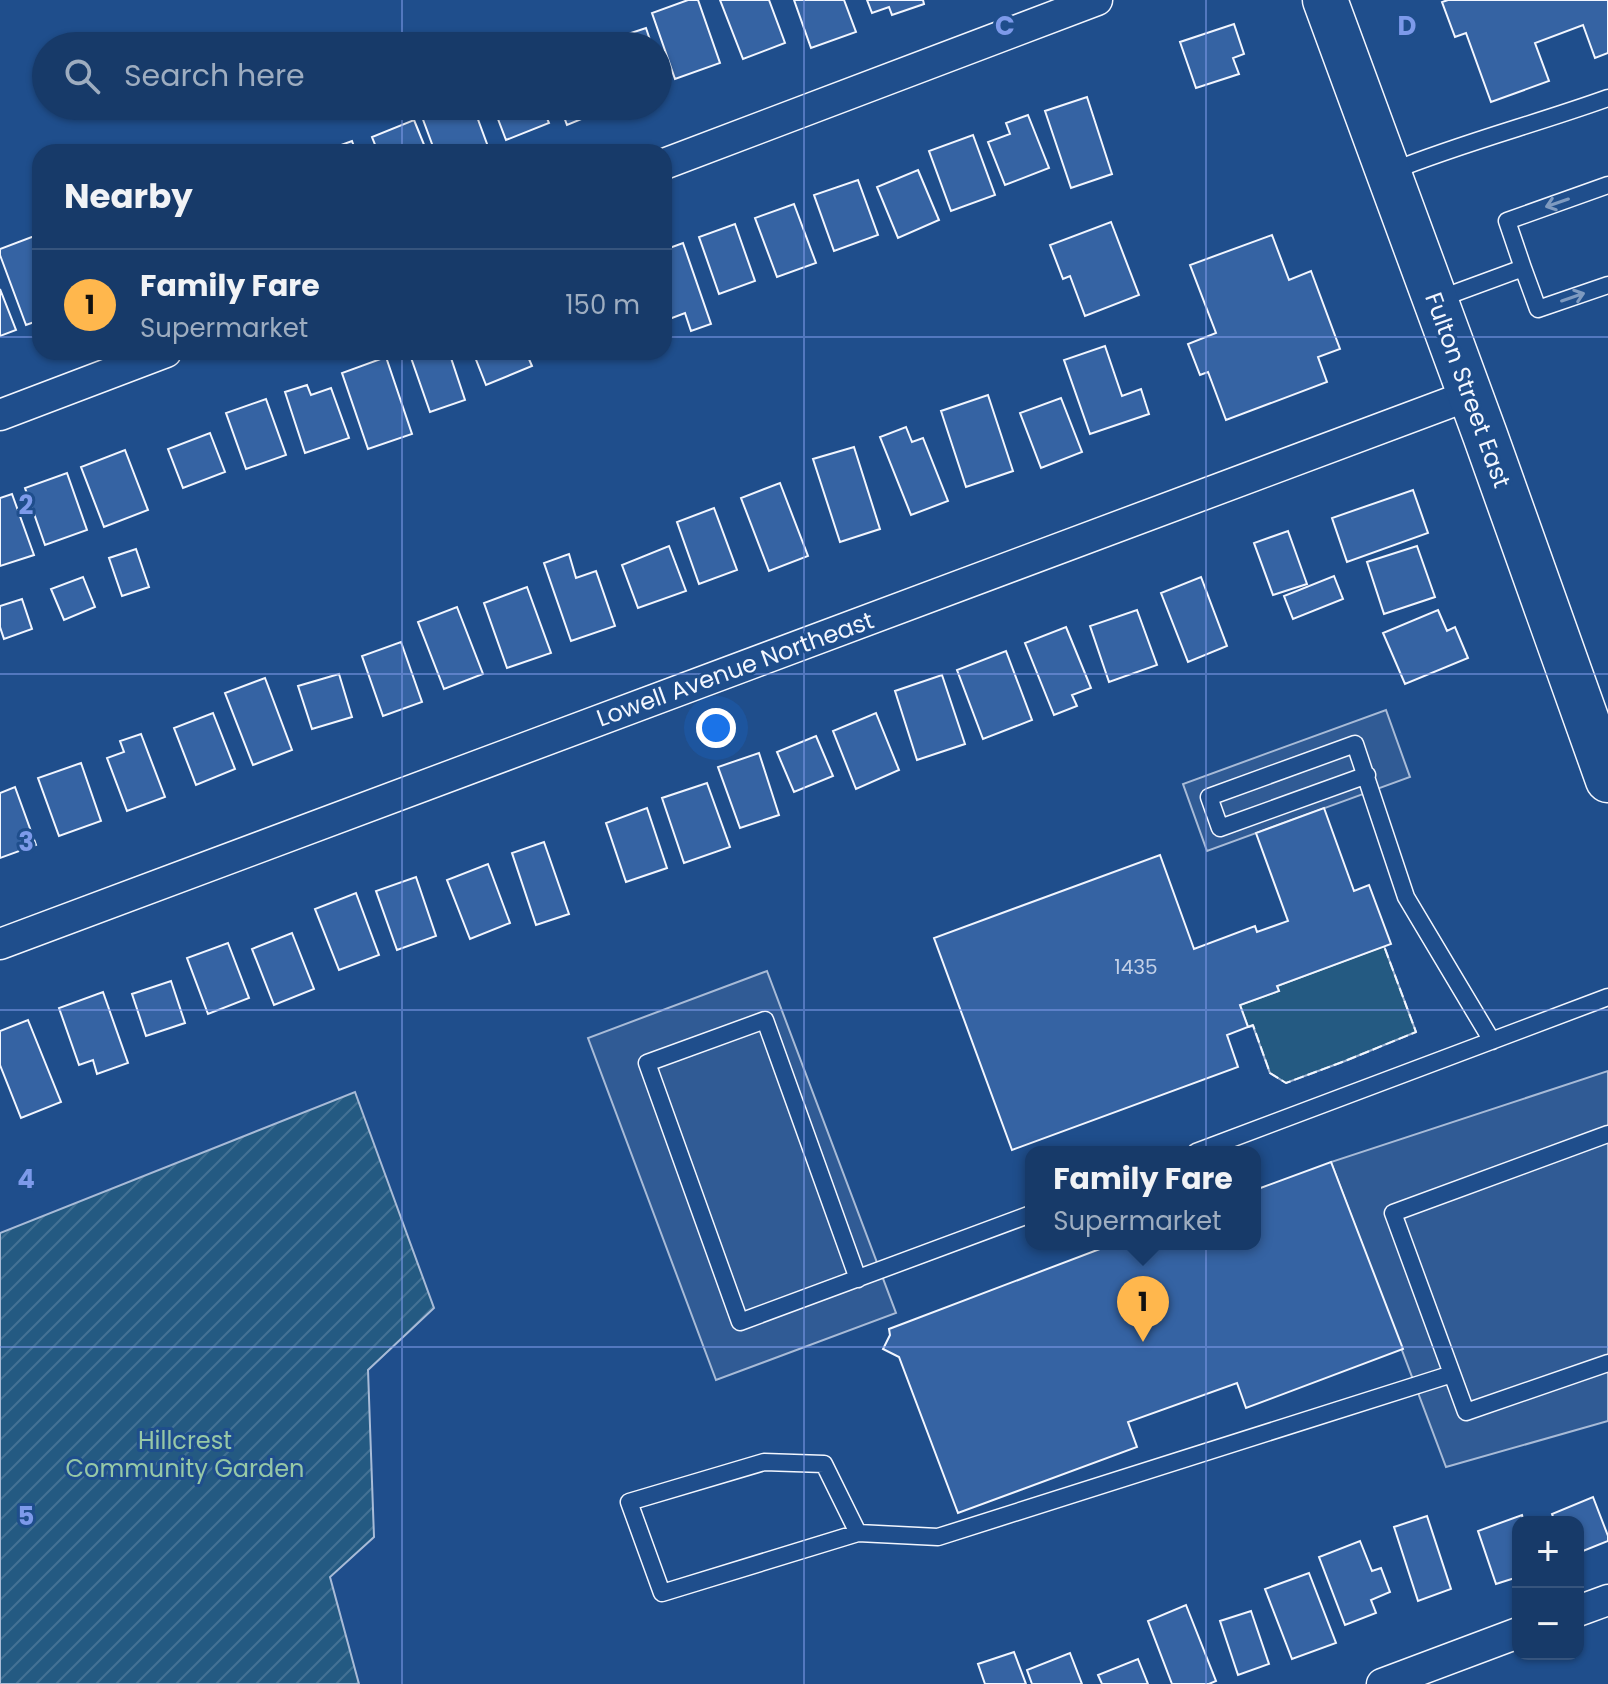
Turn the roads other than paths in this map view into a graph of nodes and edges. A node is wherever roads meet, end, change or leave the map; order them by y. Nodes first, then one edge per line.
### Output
1 (1097, 0) edge
2 (1325, 0) edge
3 (1608, 98) edge
4 (672, 161) edge
5 (1388, 173) junction
6 (1608, 185) edge
7 (1523, 268) junction
8 (1608, 285) edge
9 (1435, 300) junction
10 (145, 360) edge
11 (1470, 395) junction
12 (0, 415) edge
13 (1367, 775) junction
14 (1608, 780) edge
15 (0, 944) edge
16 (1608, 997) edge
17 (1492, 1041) junction
18 (1608, 1134) edge
19 (1212, 1146) edge
20 (1025, 1216) edge
21 (858, 1279) junction
22 (1608, 1363) edge
23 (1452, 1374) junction
24 (858, 1533) junction
25 (1608, 1600) edge
26 (1584, 1609) edge
27 (1512, 1635) edge
28 (1382, 1684) edge

1 - 4 street
2 - 5 main road, Fulton Street East
3 - 5 lane
5 - 9 main road, Fulton Street East
6 -> 7 lane
7 -> 8 lane
7 - 9 lane
9 - 11 main road, Fulton Street East
10 - 12 street
11 - 14 main road, Fulton Street East
11 - 15 street, Lowell Avenue Northeast
13 - 13 lane
13 - 17 lane
16 - 17 lane
17 - 19 lane
18 - 23 lane
20 - 21 lane
21 - 21 lane
22 - 23 lane
23 - 24 lane
24 - 24 lane
25 - 26 street
27 - 28 street

